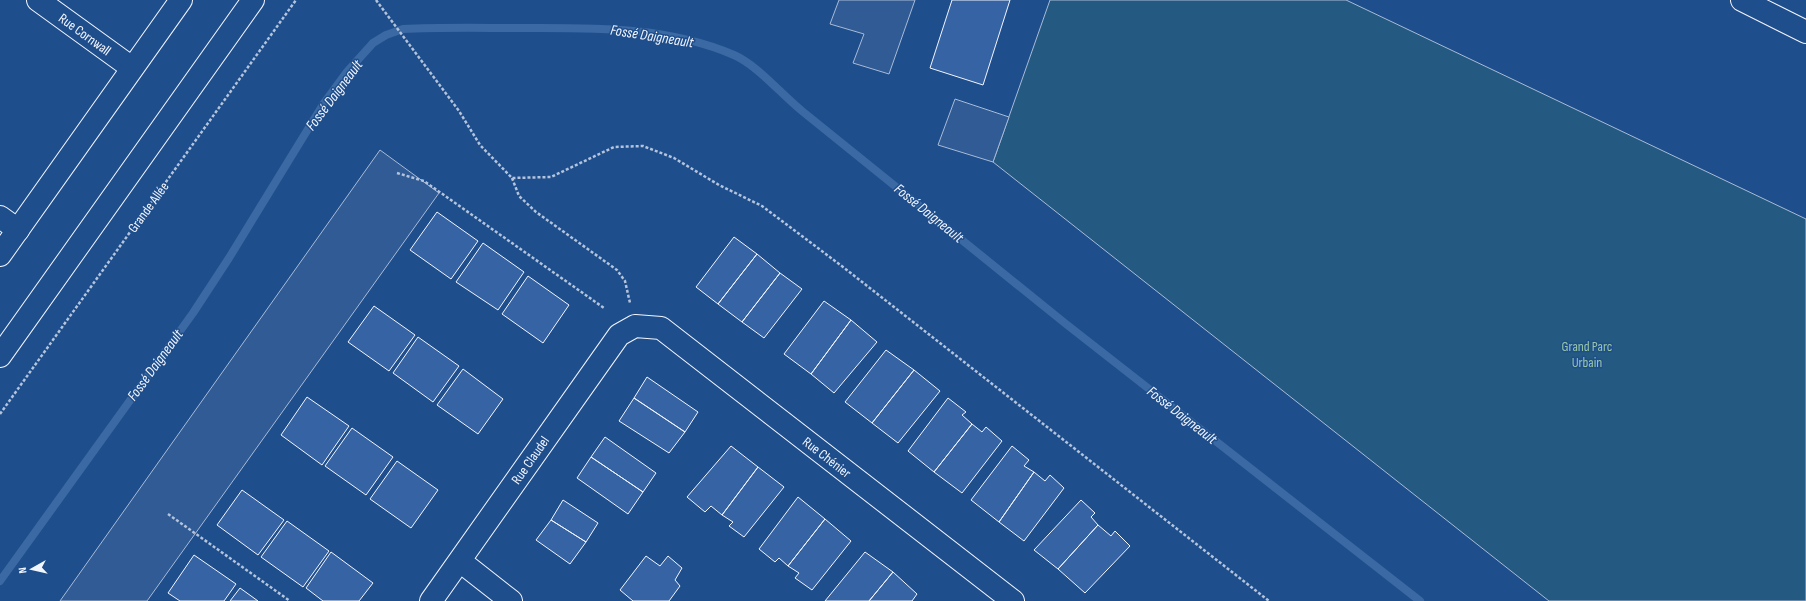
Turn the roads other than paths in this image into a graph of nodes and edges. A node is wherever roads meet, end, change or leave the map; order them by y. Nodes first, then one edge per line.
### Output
1 (38, 0) edge
2 (182, 0) edge
3 (253, 0) edge
4 (1742, 0) edge
5 (1806, 32) edge
6 (132, 68) junction
7 (0, 217) edge
8 (18, 230) junction
9 (0, 255) edge
10 (635, 326) joint
11 (0, 356) edge
12 (460, 561) junction
13 (431, 601) edge
14 (511, 601) edge
15 (1013, 601) edge

1 - 6 street, Rue Cornwall
2 - 6 street
3 - 11 street
4 - 5 street
6 - 8 street
7 - 8 street
8 - 9 street
10 - 12 street, Rue Claudel
10 - 15 street, Rue Chénier
12 - 13 street, Rue Claudel
12 - 14 street

